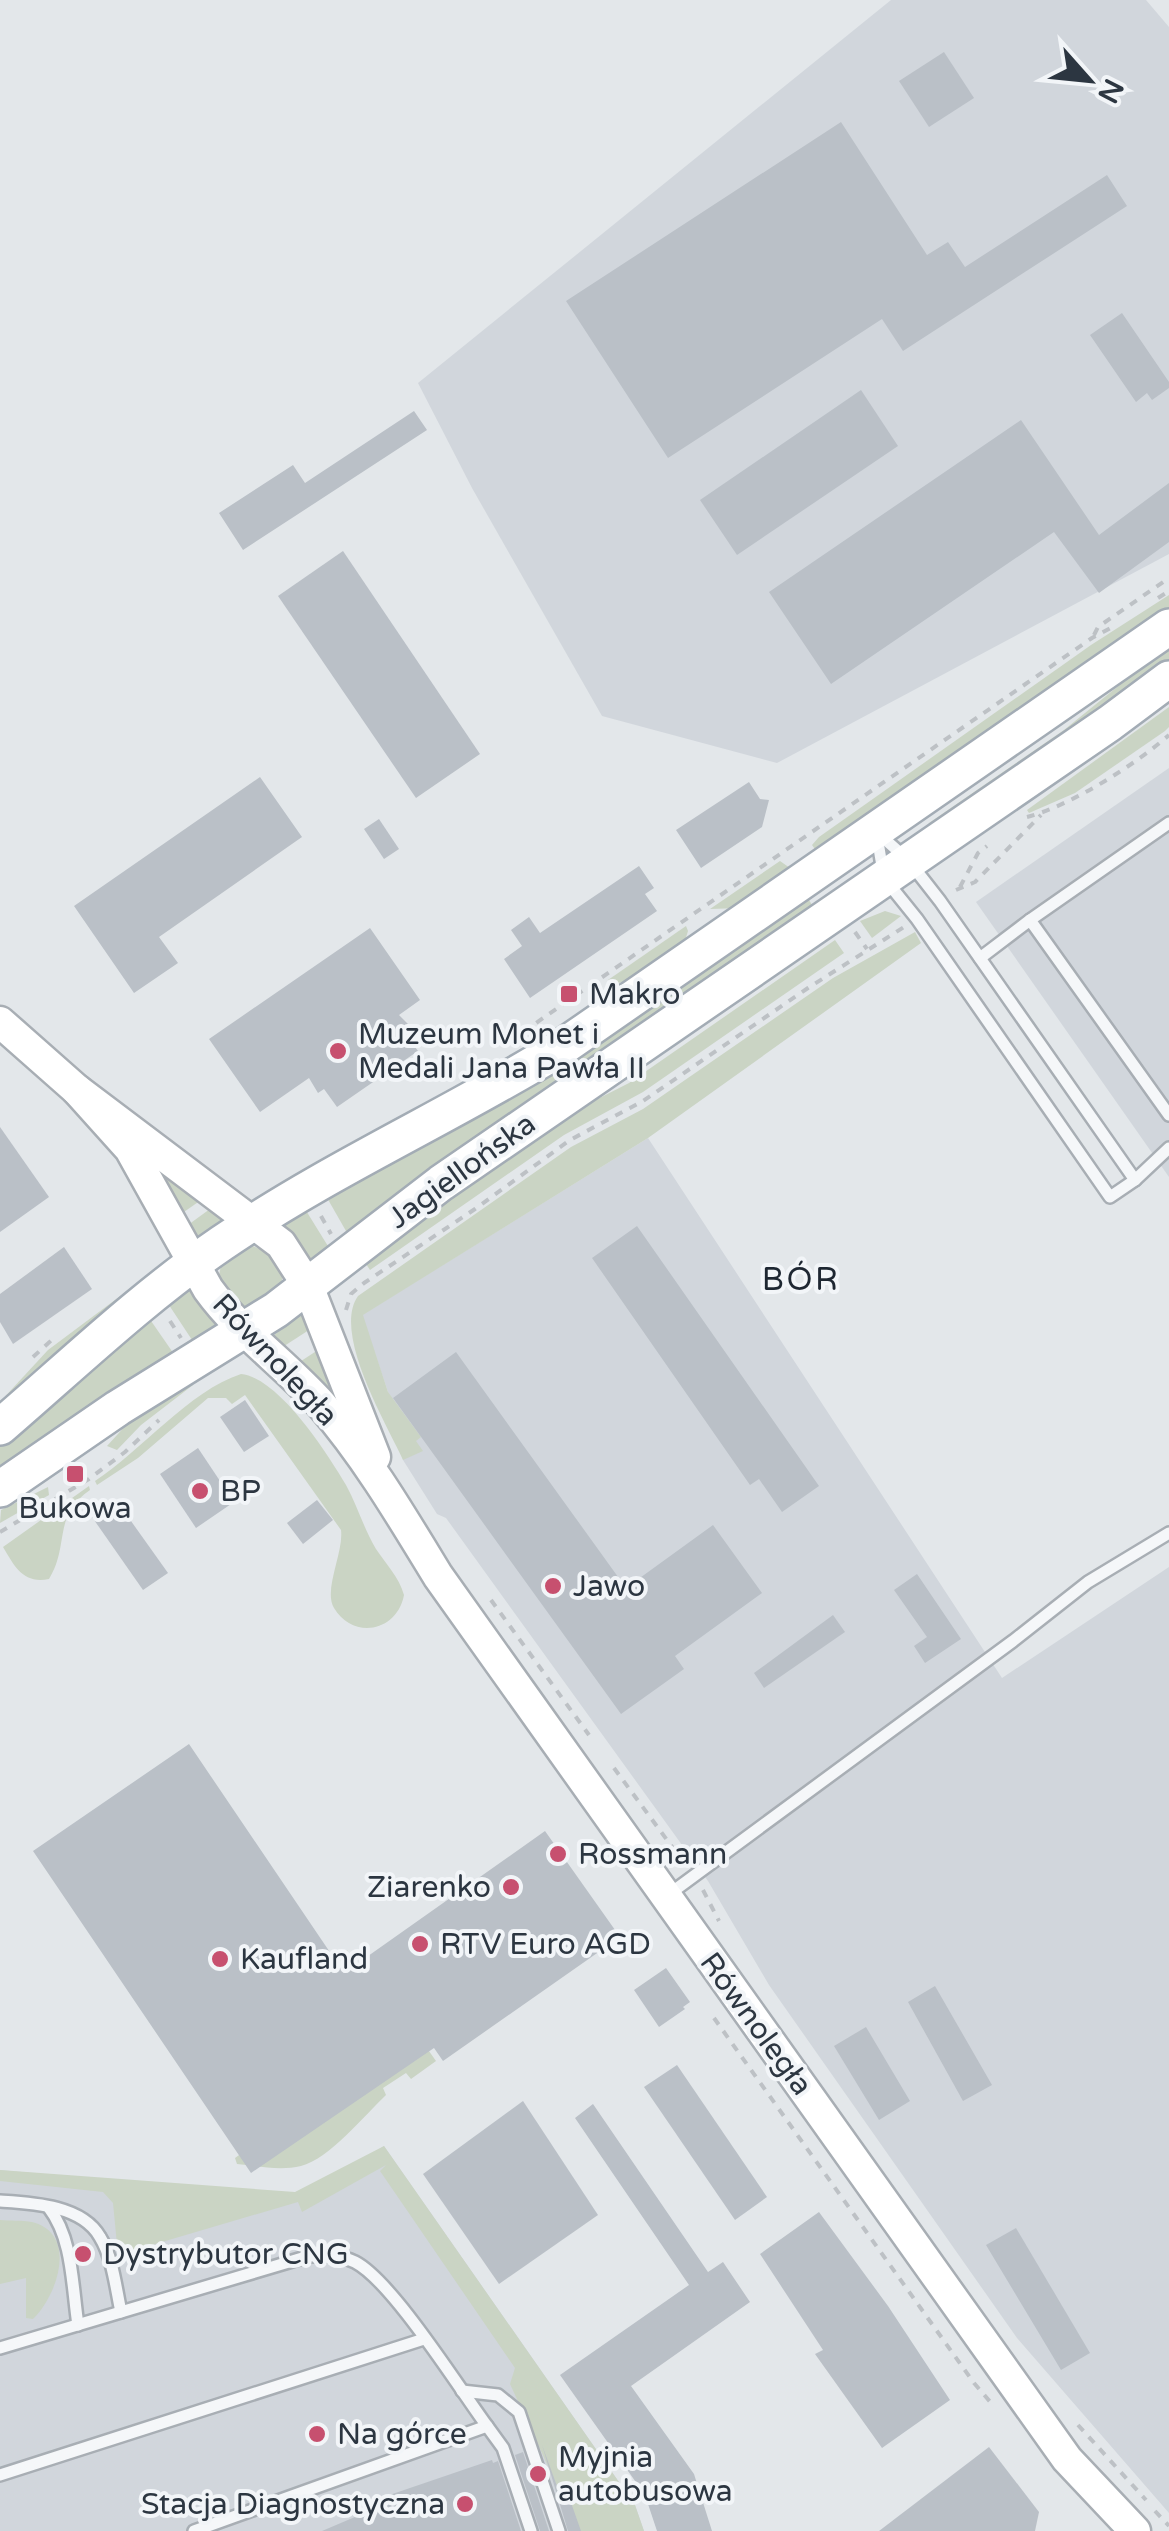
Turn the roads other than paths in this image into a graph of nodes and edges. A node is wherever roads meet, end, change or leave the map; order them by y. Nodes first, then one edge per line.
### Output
1 (1169, 627) edge
2 (1169, 679) edge
3 (1169, 823) edge
4 (876, 831) junction
5 (896, 869) junction
6 (1030, 920) junction
7 (980, 958) junction
8 (0, 1022) edge
9 (77, 1090) junction
10 (1169, 1115) edge
11 (1169, 1148) edge
12 (1135, 1180) junction
13 (255, 1222) junction
14 (194, 1263) junction
15 (308, 1286) junction
16 (246, 1330) junction
17 (0, 1427) edge
18 (0, 1490) edge
19 (394, 1503) junction
20 (1169, 1533) edge
21 (665, 1897) junction
22 (0, 2200) edge
23 (46, 2205) junction
24 (122, 2312) junction
25 (78, 2325) junction
26 (424, 2339) junction
27 (0, 2348) edge
28 (462, 2391) junction
29 (487, 2426) junction
30 (0, 2475) edge
31 (194, 2531) edge
32 (531, 2531) edge
33 (558, 2531) edge
34 (1135, 2531) edge

1 - 4 main road, Jagiellońska
2 - 5 main road, Jagiellońska
3 - 6 lane
4 - 5 lane
4 - 5 lane
4 - 13 main road, Jagiellońska
5 - 7 lane
5 - 12 lane
5 - 15 main road, Jagiellońska
6 - 7 lane
6 - 10 lane
7 - 12 lane
8 - 9 street
9 - 13 street, Równoległa
9 - 14 street, Równoległa
11 - 12 lane
13 - 14 main road, Jagiellońska
13 - 15 street, Równoległa
14 - 16 street, Równoległa
14 - 17 main road, Jagiellońska
15 - 16 main road, Jagiellońska
15 - 19 street, Równoległa
16 - 18 main road, Jagiellońska
16 - 19 street, Równoległa
19 - 21 street, Równoległa
20 - 21 lane
21 - 34 street, Równoległa
22 - 23 lane
23 - 24 lane
23 - 25 lane
24 - 25 lane
24 - 26 lane
25 - 27 lane
26 - 28 lane
26 - 30 lane
28 - 29 lane
28 - 33 lane
29 - 31 lane
29 - 32 lane

